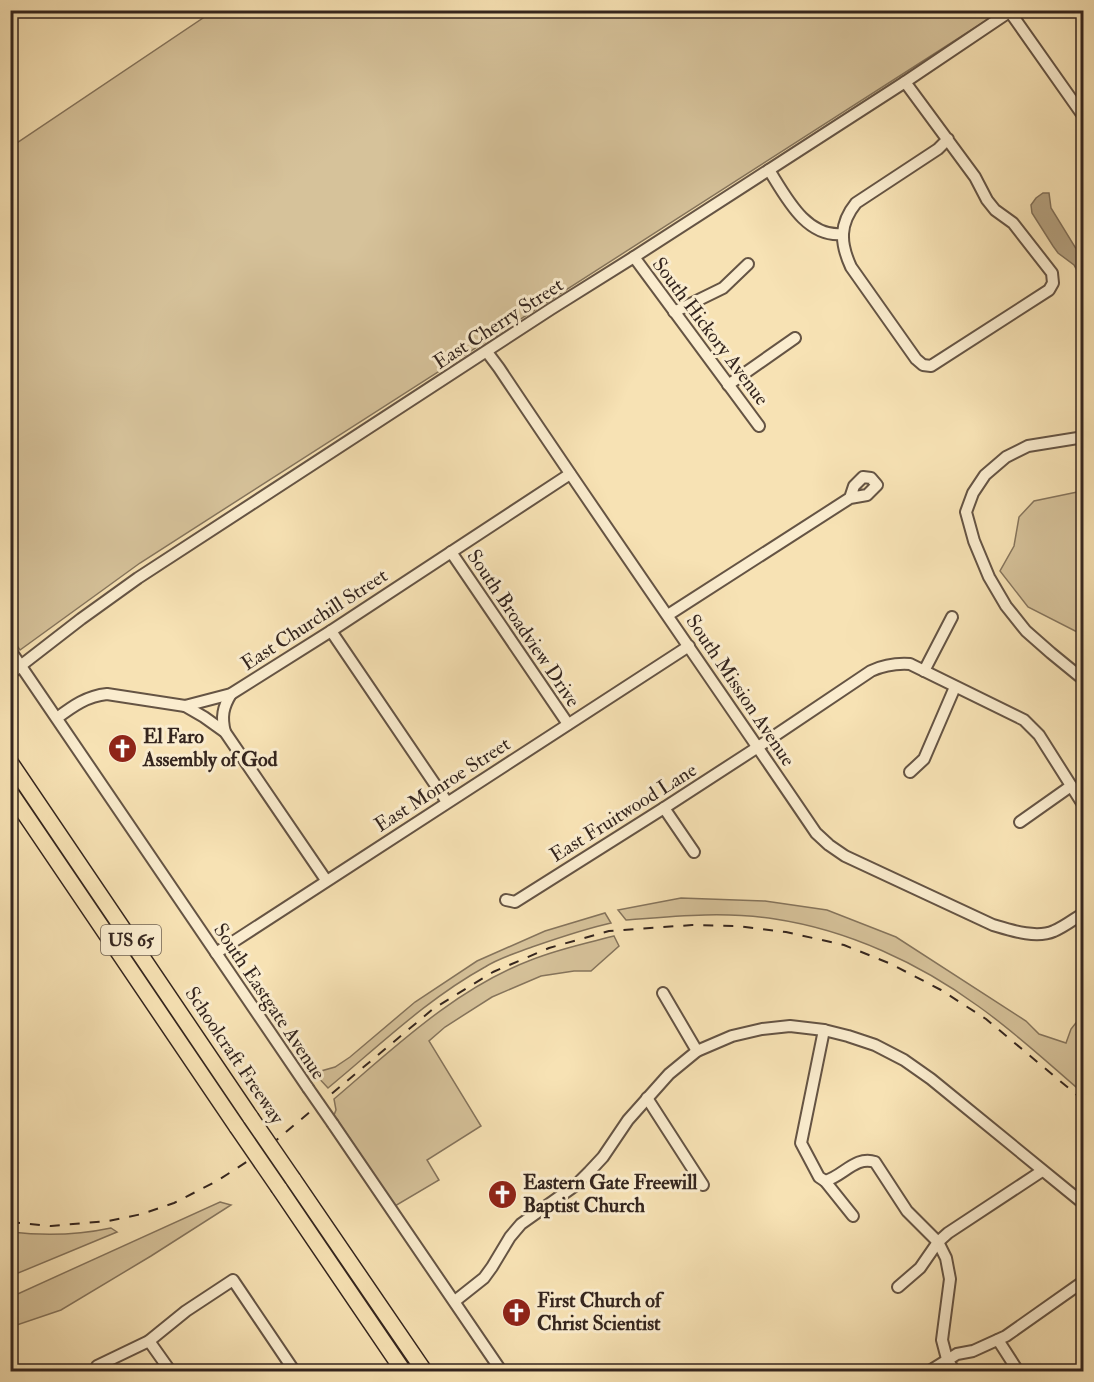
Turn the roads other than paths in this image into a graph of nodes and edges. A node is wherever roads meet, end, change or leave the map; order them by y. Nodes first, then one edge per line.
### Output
1 (1011, 11) edge
2 (905, 82) junction
3 (1083, 117) edge
4 (948, 139) junction
5 (769, 170) junction
6 (843, 234) junction
7 (634, 257) junction
8 (748, 264) dead end
9 (674, 312) junction
10 (795, 338) dead end
11 (486, 352) junction
12 (728, 385) junction
13 (759, 426) dead end
14 (1083, 437) edge
15 (570, 474) junction
16 (850, 498) dead end
17 (451, 552) junction
18 (668, 615) junction
19 (952, 617) dead end
20 (331, 631) junction
21 (689, 646) junction
22 (10, 650) edge
23 (22, 666) junction
24 (924, 671) junction
25 (10, 674) edge
26 (1083, 680) edge
27 (955, 687) junction
28 (231, 694) junction
29 (185, 706) junction
30 (57, 718) junction
31 (568, 724) junction
32 (225, 732) junction
33 (758, 747) junction
34 (10, 762) edge
35 (909, 772) dead end
36 (1071, 786) junction
37 (10, 792) edge
38 (447, 802) junction
39 (1083, 806) edge
40 (664, 808) junction
41 (1020, 822) dead end
42 (694, 852) dead end
43 (326, 880) junction
44 (506, 900) dead end
45 (1083, 914) edge
46 (216, 953) junction
47 (663, 993) dead end
48 (824, 1030) junction
49 (697, 1051) junction
50 (647, 1098) junction
51 (1042, 1171) junction
52 (825, 1181) junction
53 (704, 1185) dead end
54 (1083, 1204) edge
55 (853, 1216) dead end
56 (938, 1242) junction
57 (1083, 1281) edge
58 (898, 1287) dead end
59 (455, 1301) junction
60 (998, 1340) junction
61 (149, 1341) junction
62 (947, 1359) junction
63 (97, 1366) dead end
64 (171, 1371) edge
65 (295, 1371) edge
66 (404, 1371) edge
67 (425, 1371) edge
68 (502, 1371) edge
69 (928, 1371) edge
70 (955, 1371) edge
71 (1018, 1371) edge

1 - 2 street, East Cherry Street
1 - 3 street
2 - 4 street
2 - 5 street, East Cherry Street
4 - 6 street
4 - 6 street
5 - 6 street
5 - 7 street, East Cherry Street
7 - 9 street, South Hickory Avenue
7 - 11 street, East Cherry Street
8 - 9 street
9 - 12 street, South Hickory Avenue
10 - 12 street
11 - 15 street, South Mission Avenue
11 - 23 street, East Cherry Street
12 - 13 street, South Hickory Avenue
14 - 26 street
15 - 17 street, East Churchill Street
15 - 18 street, South Mission Avenue
16 - 18 street
17 - 20 street, East Churchill Street
17 - 31 street, South Broadview Drive
18 - 21 street, South Mission Avenue
19 - 24 street
20 - 28 street, East Churchill Street
20 - 38 street
21 - 31 street, East Monroe Street
21 - 33 street, South Mission Avenue
22 - 23 street, South Eastgate Avenue
23 - 25 street, East Cherry Street
23 - 30 street, South Eastgate Avenue
24 - 27 street, East Fruitwood Lane
24 - 33 street, East Fruitwood Lane
27 - 35 street
27 - 36 street, East Fruitwood Lane
28 - 29 street, East Churchill Street
28 - 32 street
29 - 30 street, East Churchill Street
29 - 32 street
30 - 46 street, South Eastgate Avenue
31 - 38 street, East Monroe Street
32 - 43 street
33 - 40 street, East Fruitwood Lane
33 - 45 street, South Mission Avenue
34 - 67 highway, Schoolcraft Freeway / US 65, bridge
36 - 39 street, East Fruitwood Lane
36 - 41 street
37 - 66 highway, Schoolcraft Freeway / US 65, bridge
38 - 43 street, East Monroe Street
40 - 42 street
40 - 44 street, East Fruitwood Lane
43 - 46 street, East Monroe Street
46 - 59 street, South Eastgate Avenue, bridge
47 - 49 street
48 - 49 street
48 - 51 street
48 - 52 street
49 - 50 street
50 - 53 street
50 - 59 street
51 - 54 street
51 - 56 street
52 - 55 street
52 - 56 street
56 - 58 street
56 - 62 street
57 - 60 street
59 - 68 street, South Eastgate Avenue
60 - 62 street
60 - 71 street
61 - 63 street
61 - 64 street
61 - 65 street
62 - 69 street
62 - 70 street

